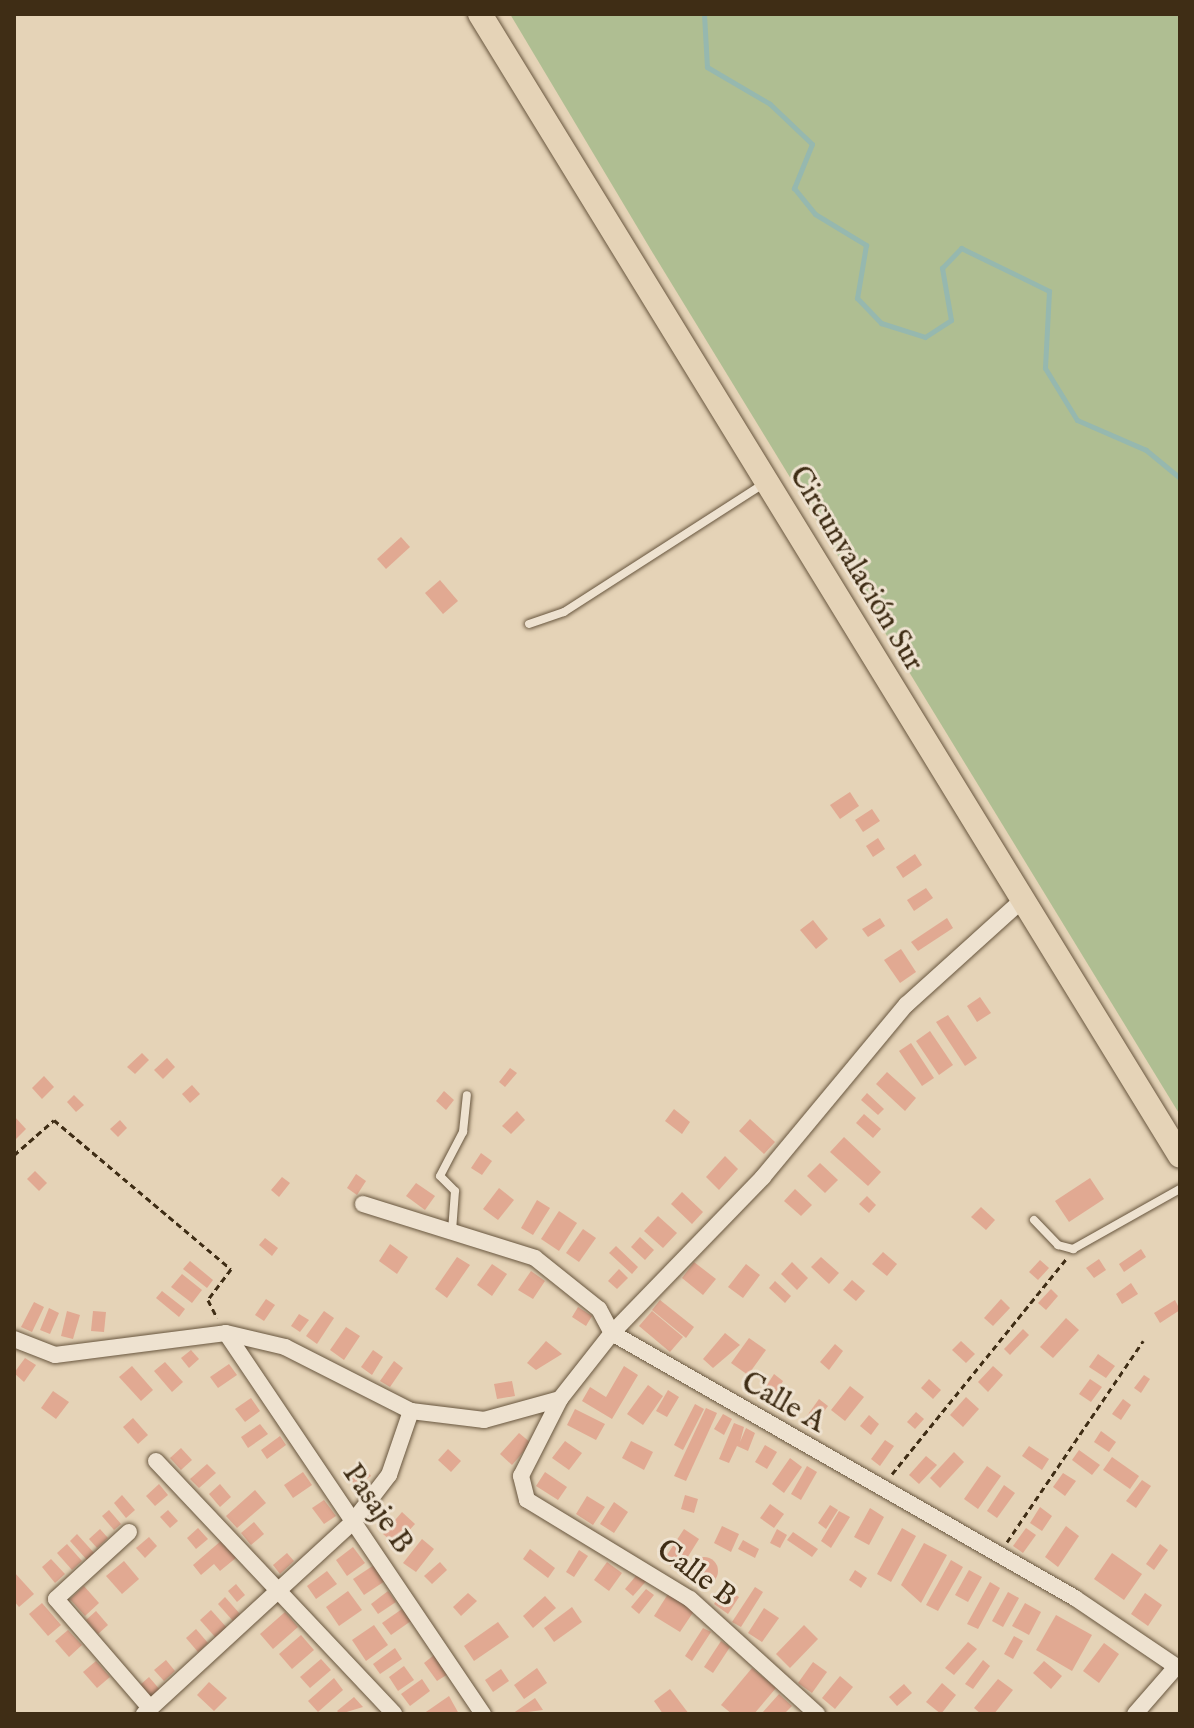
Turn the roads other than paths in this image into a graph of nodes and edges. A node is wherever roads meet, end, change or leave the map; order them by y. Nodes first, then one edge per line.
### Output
1 (480, 14) edge
2 (767, 482) junction
3 (529, 624) dead end
4 (1019, 903) junction
5 (467, 1095) dead end
6 (1180, 1156) edge
7 (1180, 1189) edge
8 (363, 1204) dead end
9 (1034, 1220) dead end
10 (452, 1231) junction
11 (226, 1333) junction
12 (612, 1333) junction
13 (14, 1339) edge
14 (560, 1399) junction
15 (411, 1411) junction
16 (156, 1461) dead end
17 (352, 1523) junction
18 (129, 1532) dead end
19 (277, 1589) junction
20 (1178, 1668) edge
21 (147, 1711) edge
22 (394, 1714) edge
23 (483, 1714) edge
24 (817, 1714) edge
25 (1135, 1714) edge

1 - 2 main road, Circunvalación Sur
2 - 3 lane
2 - 4 main road, Circunvalación Sur
4 - 6 main road, Circunvalación Sur
4 - 12 street
5 - 10 lane
7 - 9 lane
8 - 10 street, Calle A
10 - 12 street, Calle A
11 - 13 street
11 - 15 street
11 - 17 street, Pasaje B
12 - 14 street
12 - 20 street, Calle A
14 - 15 street
14 - 24 street, Calle B
15 - 17 street
16 - 19 street
17 - 19 street
17 - 23 street, Pasaje B
18 - 21 street
19 - 21 street
19 - 22 street
20 - 25 street, Calle A

